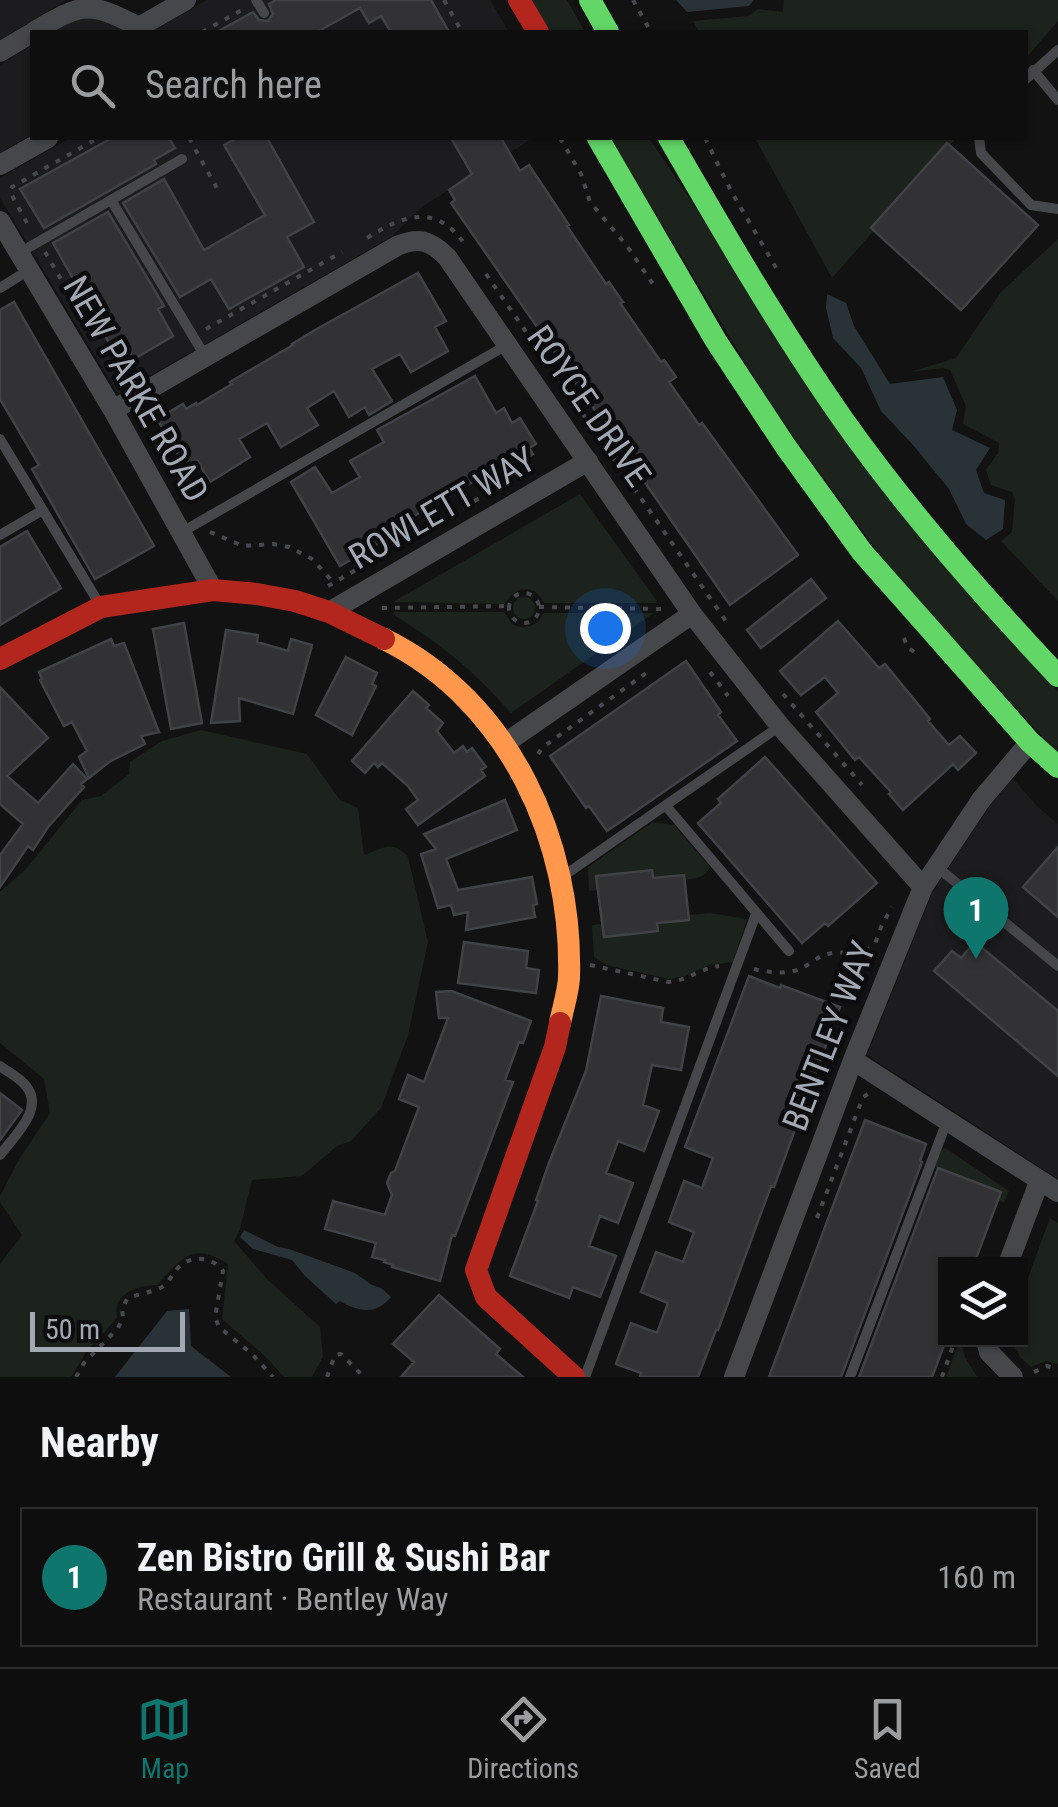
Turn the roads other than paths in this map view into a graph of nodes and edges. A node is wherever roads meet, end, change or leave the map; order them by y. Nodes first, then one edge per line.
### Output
1 (186, 0) edge
2 (519, 0) edge
3 (590, 0) edge
4 (256, 1) edge
5 (264, 13) dead end
6 (38, 30) edge
7 (139, 30) edge
8 (537, 30) edge
9 (607, 30) edge
10 (30, 35) edge
11 (1058, 50) edge
12 (0, 52) edge
13 (1029, 74) edge
14 (1058, 100) edge
15 (44, 140) edge
16 (599, 140) edge
17 (670, 140) edge
18 (980, 140) edge
19 (182, 159) dead end
20 (0, 165) edge
21 (111, 200) junction
22 (1058, 210) edge
23 (0, 221) edge
24 (24, 261) junction
25 (0, 288) edge
26 (507, 345) junction
27 (200, 347) junction
28 (113, 410) junction
29 (0, 439) edge
30 (588, 461) junction
31 (43, 510) junction
32 (181, 532) junction
33 (0, 536) edge
34 (213, 590) junction
35 (101, 607) junction
36 (330, 612) junction
37 (692, 614) junction
38 (0, 660) edge
39 (1058, 676) edge
40 (780, 726) junction
41 (1030, 742) junction
42 (504, 744) junction
43 (1058, 767) edge
44 (666, 806) junction
45 (937, 866) junction
46 (561, 878) junction
47 (923, 887) junction
48 (756, 914) junction
49 (789, 951) dead end
50 (1058, 966) edge
51 (853, 1060) junction
52 (0, 1066) edge
53 (947, 1121) junction
54 (0, 1155) edge
55 (1039, 1182) junction
56 (1058, 1192) edge
57 (1011, 1257) edge
58 (988, 1347) edge
59 (574, 1377) edge
60 (584, 1377) edge
61 (734, 1377) edge
62 (850, 1377) edge
63 (1014, 1377) edge

1 - 7 street
2 - 8 main road
3 - 9 main road
4 - 5 lane
6 - 7 street
10 - 12 street
11 - 13 lane
13 - 14 lane
15 - 20 street
16 - 41 main road
17 - 39 main road
18 - 22 lane
19 - 21 lane
21 - 24 lane
21 - 27 lane
23 - 24 street, NEW PARKE ROAD
24 - 25 lane
24 - 28 street, NEW PARKE ROAD
26 - 27 street, ROYCE DRIVE
26 - 30 street, ROYCE DRIVE
26 - 32 lane
27 - 28 street, ROYCE DRIVE
28 - 32 street, NEW PARKE ROAD
29 - 31 lane
30 - 36 street, ROWLETT WAY
30 - 37 street, ROYCE DRIVE
31 - 33 lane
31 - 35 lane
32 - 34 street, NEW PARKE ROAD
34 - 35 main road
34 - 36 main road
35 - 38 main road
36 - 42 main road
37 - 40 street, ROYCE DRIVE
37 - 42 street
40 - 44 lane
40 - 47 street, ROYCE DRIVE
41 - 43 main road
41 - 45 street, BENTLEY WAY
42 - 46 main road
44 - 46 lane
44 - 48 lane
45 - 47 street, BENTLEY WAY
45 - 50 lane
46 - 59 main road
47 - 51 street, BENTLEY WAY
48 - 49 lane
48 - 60 lane
51 - 53 street
51 - 61 street, BENTLEY WAY
52 - 54 lane
53 - 55 street
53 - 62 lane
55 - 56 street
55 - 57 street
58 - 63 street

